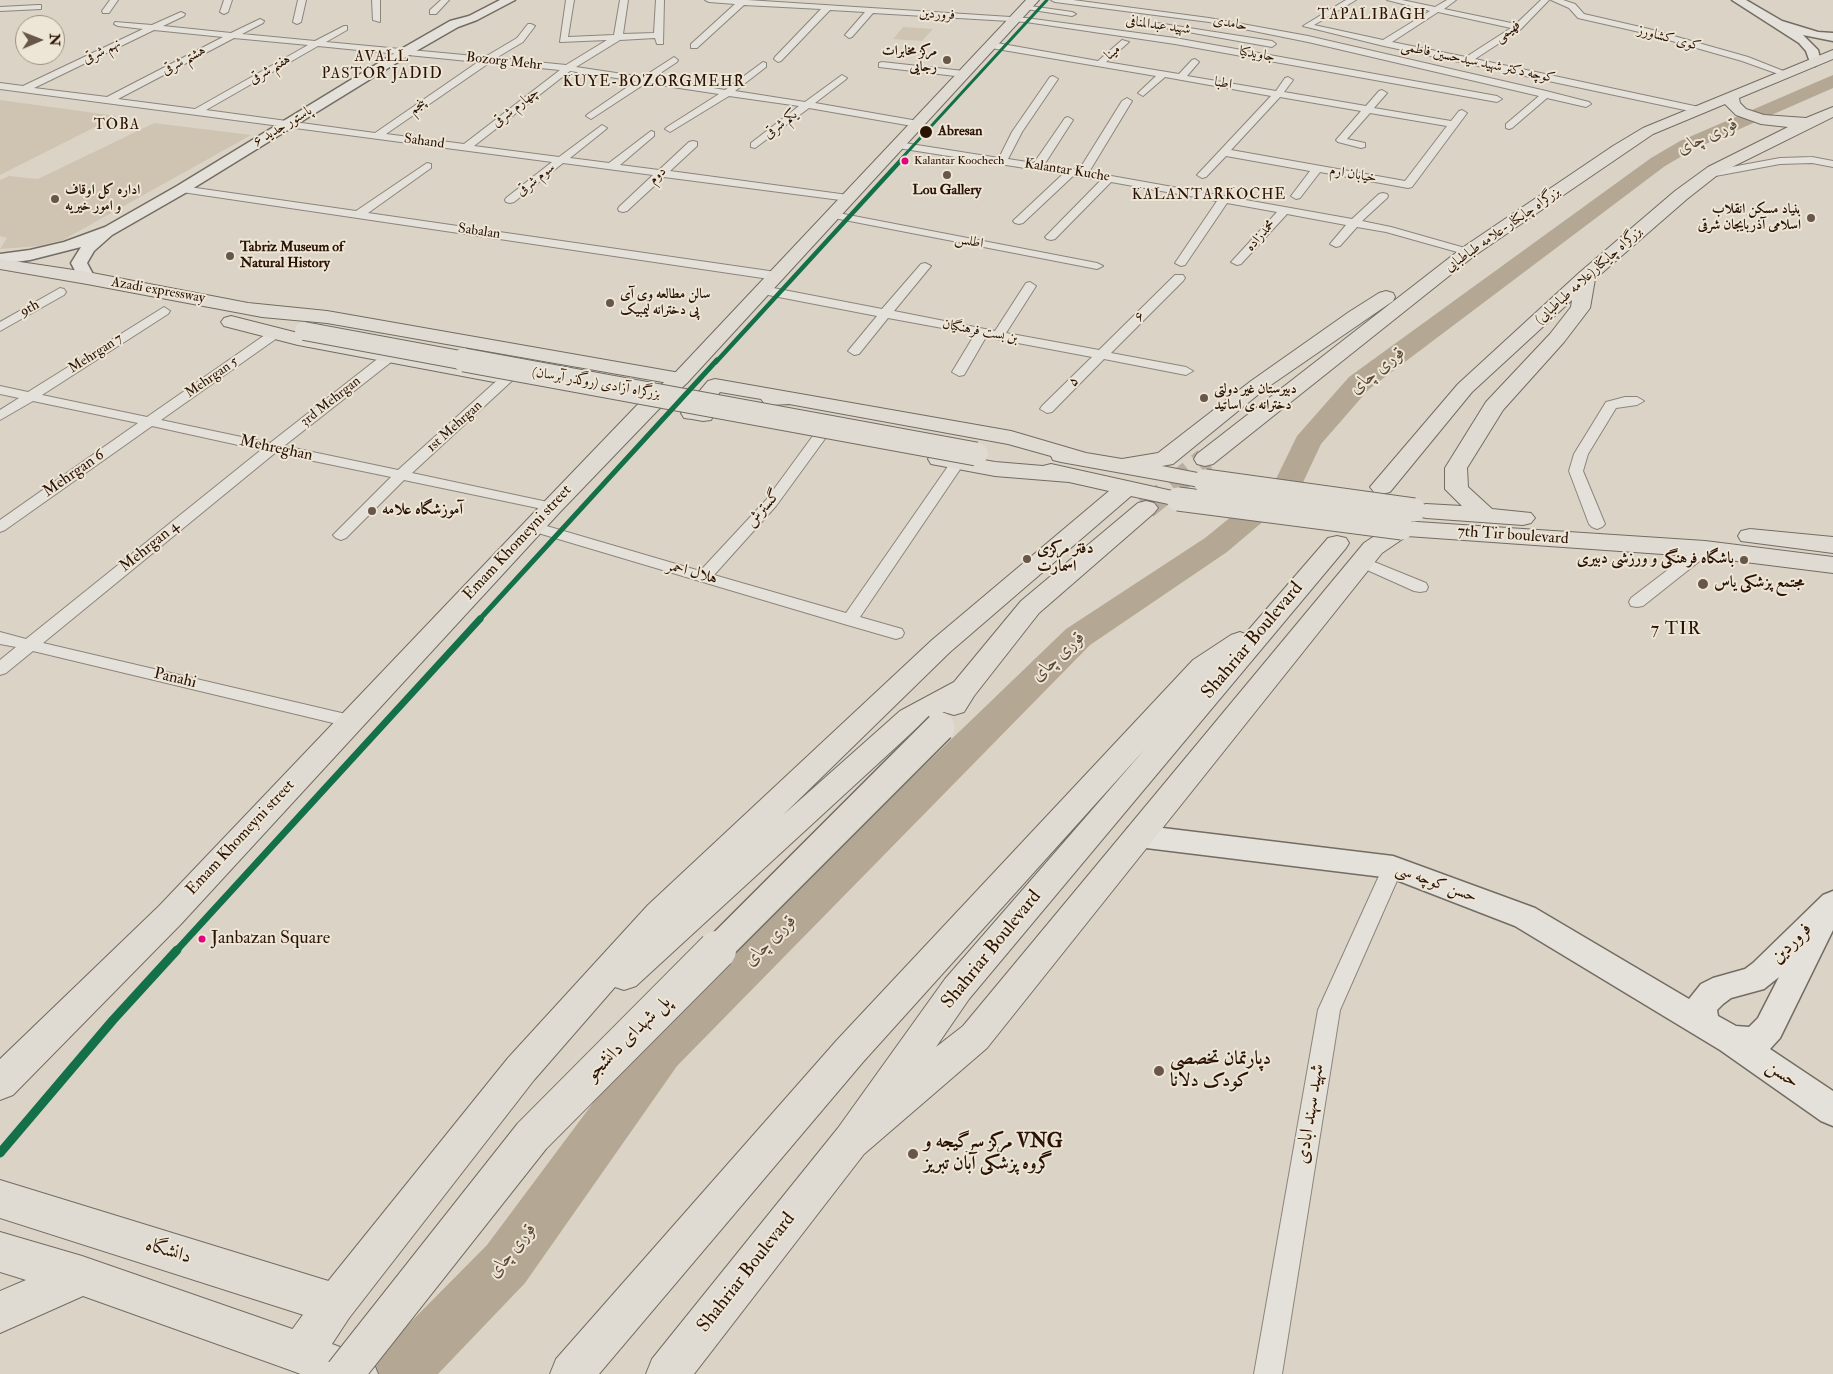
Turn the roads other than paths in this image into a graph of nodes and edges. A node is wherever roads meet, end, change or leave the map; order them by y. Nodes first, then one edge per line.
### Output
1 (114, 0) edge
2 (228, 0) edge
3 (302, 0) edge
4 (376, 0) edge
5 (444, 0) edge
6 (495, 0) edge
7 (508, 0) edge
8 (570, 0) edge
9 (624, 0) edge
10 (660, 0) edge
11 (709, 0) edge
12 (844, 0) edge
13 (1055, 0) edge
14 (1088, 0) edge
15 (1352, 0) edge
16 (1391, 0) edge
17 (1452, 0) edge
18 (1545, 0) edge
19 (1555, 0) edge
20 (1738, 0) edge
21 (749, 2) edge
22 (38, 6) edge
23 (827, 8) junction
24 (839, 8) junction
25 (1025, 9) edge
26 (0, 10) edge
27 (871, 10) junction
28 (1438, 10) junction
29 (106, 11) dead end
30 (224, 12) dead end
31 (433, 12) dead end
32 (1178, 12) dead end
33 (181, 14) dead end
34 (1085, 15) dead end
35 (260, 20) dead end
36 (377, 20) dead end
37 (297, 22) dead end
38 (1778, 23) junction
39 (118, 24) dead end
40 (454, 24) junction
41 (1151, 24) dead end
42 (531, 26) dead end
43 (1518, 27) junction
44 (153, 28) junction
45 (344, 28) dead end
46 (233, 35) junction
47 (849, 35) dead end
48 (618, 37) junction
49 (1833, 37) edge
50 (1125, 42) dead end
51 (1384, 42) junction
52 (316, 43) junction
53 (991, 45) junction
54 (694, 46) dead end
55 (1282, 46) dead end
56 (407, 51) junction
57 (1833, 54) edge
58 (778, 59) dead end
59 (487, 60) junction
60 (674, 60) dead end
61 (1468, 60) junction
62 (1195, 62) dead end
63 (1815, 62) junction
64 (1100, 63) junction
65 (763, 65) dead end
66 (882, 65) dead end
67 (568, 68) junction
68 (964, 74) junction
69 (1163, 74) junction
70 (1787, 74) junction
71 (1182, 77) junction
72 (842, 78) dead end
73 (645, 79) junction
74 (1054, 79) dead end
75 (1288, 80) dead end
76 (0, 86) edge
77 (24, 89) junction
78 (728, 92) junction
79 (1143, 93) dead end
80 (1382, 93) dead end
81 (1278, 94) junction
82 (1546, 94) junction
83 (1731, 97) junction
84 (1497, 99) dead end
85 (109, 100) junction
86 (1127, 100) dead end
87 (1586, 104) dead end
88 (808, 105) junction
89 (1368, 109) junction
90 (1833, 111) edge
91 (196, 112) junction
92 (1694, 112) junction
93 (1462, 113) dead end
94 (591, 116) dead end
95 (1068, 120) dead end
96 (1809, 122) junction
97 (288, 124) junction
98 (918, 124) junction
99 (1454, 124) junction
100 (1509, 126) dead end
101 (602, 128) dead end
102 (670, 129) dead end
103 (651, 134) dead end
104 (377, 136) junction
105 (1769, 141) junction
106 (693, 144) dead end
107 (755, 145) dead end
108 (898, 145) junction
109 (1361, 145) dead end
110 (465, 148) junction
111 (1223, 152) junction
112 (561, 160) junction
113 (1002, 161) junction
114 (1833, 164) edge
115 (427, 166) dead end
116 (610, 167) junction
117 (1037, 167) junction
118 (1317, 169) junction
119 (1071, 172) junction
120 (1083, 173) junction
121 (661, 174) junction
122 (1710, 174) junction
123 (1202, 175) dead end
124 (1109, 178) junction
125 (182, 189) junction
126 (1296, 196) dead end
127 (1383, 196) dead end
128 (848, 198) junction
129 (1224, 199) junction
130 (510, 200) dead end
131 (622, 209) dead end
132 (1285, 210) junction
133 (358, 215) junction
134 (837, 216) junction
135 (1019, 221) dead end
136 (1354, 223) junction
137 (110, 230) junction
138 (1051, 237) dead end
139 (1336, 244) dead end
140 (1468, 252) junction
141 (0, 259) edge
142 (1238, 262) dead end
143 (1181, 263) dead end
144 (0, 264) edge
145 (924, 266) dead end
146 (1097, 266) dead end
147 (776, 276) junction
148 (1586, 277) junction
149 (87, 278) junction
150 (1178, 278) dead end
151 (0, 282) edge
152 (1030, 286) dead end
153 (60, 292) junction
154 (768, 292) junction
155 (79, 296) dead end
156 (135, 306) dead end
157 (250, 308) junction
158 (164, 311) junction
159 (884, 314) junction
160 (231, 322) junction
161 (0, 327) edge
162 (310, 327) junction
163 (982, 333) junction
164 (276, 334) junction
165 (998, 336) junction
166 (512, 349) junction
167 (854, 351) dead end
168 (1101, 355) junction
169 (390, 356) junction
170 (1186, 371) dead end
171 (959, 372) dead end
172 (487, 374) junction
173 (508, 378) junction
174 (680, 379) junction
175 (0, 390) edge
176 (29, 397) junction
177 (789, 398) junction
178 (1637, 401) dead end
179 (650, 405) junction
180 (1047, 408) dead end
181 (0, 416) edge
182 (149, 422) junction
183 (763, 426) junction
184 (820, 436) junction
185 (272, 448) junction
186 (972, 453) junction
187 (1074, 466) junction
188 (1205, 470) junction
189 (401, 475) junction
190 (1382, 486) dead end
191 (1131, 487) junction
192 (552, 507) junction
193 (1484, 514) junction
194 (1408, 519) junction
195 (1598, 524) junction
196 (0, 527) edge
197 (533, 527) junction
198 (341, 535) dead end
199 (1833, 545) edge
200 (1705, 549) junction
201 (1349, 553) junction
202 (1833, 565) edge
203 (703, 577) junction
204 (1420, 587) dead end
205 (1637, 602) dead end
206 (1275, 616) junction
207 (850, 620) junction
208 (896, 632) dead end
209 (0, 638) edge
210 (28, 645) junction
211 (0, 669) edge
212 (964, 689) junction
213 (350, 721) junction
214 (1138, 836) junction
215 (1393, 867) junction
216 (1832, 905) edge
217 (1703, 1023) junction
218 (45, 1039) junction
219 (1731, 1040) junction
220 (0, 1066) edge
221 (521, 1069) junction
222 (0, 1083) edge
223 (1833, 1110) edge
224 (851, 1141) junction
225 (0, 1199) edge
226 (0, 1252) edge
227 (82, 1276) junction
228 (335, 1304) junction
229 (0, 1312) edge
230 (301, 1353) junction
231 (344, 1374) edge
232 (357, 1374) edge
233 (571, 1374) edge
234 (667, 1374) edge
235 (1268, 1374) edge

1 - 29 street
2 - 30 street
3 - 37 street
4 - 36 street
5 - 31 street
6 - 40 main road, پاستور جدید ۶
7 - 40 main road, پاستور جدید ۶
8 - 48 street
9 - 48 street
10 - 48 street
11 - 21 street, فروردین
12 - 24 street
13 - 82 street, حامدی
14 - 32 street
15 - 51 street, کوچه دکتر شهید سیدحسین فاطمی
16 - 28 street
17 - 28 street
18 - 43 street, فهیمی
19 - 70 street, کوی کشاورز
20 - 38 main road
21 - 23 street, فروردین
21 - 54 street
22 - 26 street
23 - 24 street, فروردین
23 - 58 street
24 - 27 street, فروردین
25 - 27 street, فروردین
25 - 34 street
25 - 53 main road, Emam Khomeyni street
25 - 84 street, جاویدکیا
27 - 47 street
28 - 43 street
28 - 51 street
33 - 44 street, نهم شرقی
35 - 46 street, هشتم شرقی
38 - 49 main road
38 - 63 main road
39 - 44 street, Bozorg Mehr
40 - 56 main road, پاستور جدید ۶
41 - 55 street, شهید عبدالمنافی
42 - 59 street, پنجم
43 - 61 street, فهیمی
44 - 46 street, Bozorg Mehr
44 - 77 street, نهم شرقی
45 - 52 street, هفتم شرقی
46 - 52 street, Bozorg Mehr
46 - 85 street, هشتم شرقی
48 - 67 street, چهارم شرقی
50 - 64 street, مینا
51 - 61 street, کوچه دکتر شهید سیدحسین فاطمی
52 - 56 street, Bozorg Mehr
52 - 91 street, هفتم شرقی
53 - 64 street, اطبا
53 - 68 main road, Emam Khomeyni street
56 - 59 street, Bozorg Mehr
56 - 97 main road, پاستور جدید ۶
57 - 63 main road, بزرگراه چایکنار-علامه طباطبایی
59 - 67 street, Bozorg Mehr
59 - 104 street, پنجم
60 - 73 street
61 - 92 street, کوچه دکتر شهید سیدحسین فاطمی
62 - 71 street
63 - 70 main road, بزرگراه چایکنار-علامه طباطبایی
64 - 69 street, اطبا
65 - 78 street
66 - 68 street
67 - 73 street, Bozorg Mehr
67 - 110 street, چهارم شرقی
68 - 98 main road, Emam Khomeyni street
69 - 71 street, اطبا
69 - 79 street
70 - 83 main road, بزرگراه چایکنار-علامه طباطبایی
71 - 81 street, اطبا
72 - 88 street, یکم شرقی
73 - 78 street, Bozorg Mehr
73 - 94 street
74 - 113 street
75 - 81 street
76 - 77 street, Sahand
77 - 85 street, Sahand
78 - 88 street, Bozorg Mehr
78 - 102 street
80 - 89 street
81 - 89 street, اطبا
81 - 111 street
82 - 87 street, حامدی
82 - 100 street
83 - 92 main road, بزرگراه چایکنار-علامه طباطبایی
83 - 96 main road
85 - 91 street, Sahand
86 - 120 street
88 - 98 street, Bozorg Mehr
88 - 107 street, یکم شرقی
89 - 99 street, اطبا
89 - 109 street
90 - 96 main road, بزرگراه چایکنار(علامه طباطبایی)
91 - 97 street, Sahand
92 - 105 main road
92 - 140 main road, بزرگراه چایکنار-علامه طباطبایی
93 - 99 street
95 - 117 street
96 - 105 main road, بزرگراه چایکنار(علامه طباطبایی)
97 - 104 street, Sahand
97 - 125 main road, پاستور جدید ۶
98 - 108 main road, Emam Khomeyni street
99 - 118 street, خیابان ارم
101 - 112 street, سوم شرقی
103 - 116 street
104 - 110 street, Sahand
105 - 122 main road, بزرگراه چایکنار(علامه طباطبایی)
106 - 121 street, دوم
108 - 113 street, Kalantar Kuche
108 - 128 main road, Emam Khomeyni street
110 - 112 street, Sahand
111 - 118 street, خیابان ارم
111 - 123 street
112 - 116 street, Sahand
112 - 130 street, سوم شرقی
113 - 117 street, Kalantar Kuche
114 - 122 street
115 - 133 street
116 - 121 street, Sahand
117 - 119 street, Kalantar Kuche
118 - 126 street
119 - 120 street, Kalantar Kuche
119 - 135 street
120 - 124 street, Kalantar Kuche
121 - 128 street, Sahand
121 - 131 street, دوم
122 - 148 main road, بزرگراه چایکنار(علامه طباطبایی)
124 - 129 street, Kalantar Kuche
124 - 138 street
125 - 133 street, Sabalan
125 - 137 main road, پاستور جدید ۶
127 - 136 street
128 - 134 main road, Emam Khomeyni street
129 - 132 street, Kalantar Kuche
129 - 143 street
132 - 136 street, Kalantar Kuche
132 - 142 street, محمدزاده
133 - 147 street, Sabalan
134 - 146 street, اطلس
134 - 147 main road, Emam Khomeyni street
136 - 139 street
136 - 140 street, Kalantar Kuche
137 - 141 main road, پاستور جدید ۶
137 - 149 main road, پاستور جدید ۶
140 - 188 main road, بزرگراه چایکنار-علامه طباطبایی
140 - 191 main road
144 - 149 main road, Azadi expressway
145 - 159 street
147 - 154 main road, Emam Khomeyni street
148 - 190 main road, بزرگراه چایکنار(علامه طباطبایی)
148 - 193 main road
149 - 157 main road, Azadi expressway
150 - 168 street, ۶
151 - 153 main road
152 - 165 street
153 - 155 main road
153 - 161 street, 9th
154 - 159 street, بن بست فرهنگیان
154 - 174 main road, Emam Khomeyni street
156 - 158 main road, Azadi expressway
157 - 162 main road, Azadi expressway
157 - 166 main road
158 - 160 main road, Azadi expressway
158 - 176 street, Mehrgan 7
159 - 163 street, بن بست فرهنگیان
159 - 167 street
160 - 162 main road, Azadi expressway
160 - 164 main road
162 - 186 main road, بزرگراه آزادی (روگذر آبرسان), bridge
163 - 165 street, بن بست فرهنگیان
163 - 171 street
164 - 169 main road
164 - 182 street, Mehrgan 5
165 - 168 street, بن بست فرهنگیان
166 - 172 main road
166 - 174 main road
168 - 170 street, بن بست فرهنگیان
168 - 180 street, ۵
169 - 172 main road
169 - 185 street, 3rd Mehrgan
172 - 173 main road
173 - 179 main road
173 - 189 street, 1st Mehrgan
174 - 179 main road, Emam Khomeyni street
175 - 176 street, Mehreghan
176 - 181 street, Mehrgan 7
176 - 182 street, Mehreghan
177 - 183 main road
177 - 183 main road
177 - 187 main road
178 - 195 street
179 - 192 main road, Emam Khomeyni street
182 - 185 street, Mehreghan
182 - 196 street, Mehrgan 6
183 - 184 main road
184 - 186 main road
184 - 203 street, گسترش
185 - 189 street, Mehreghan
185 - 210 street, Mehrgan 4
186 - 187 main road
186 - 207 street
187 - 191 main road
188 - 191 main road
188 - 194 main road, bridge
189 - 192 street, Mehreghan
189 - 198 street, 1st Mehrgan
191 - 194 main road, bridge
191 - 212 main road, پل شهدای دانشجو
191 - 221 main road
192 - 197 main road, Emam Khomeyni street
193 - 194 main road, 7th Tir boulevard
193 - 195 main road, 7th Tir boulevard
194 - 200 main road, 7th Tir boulevard
194 - 201 main road
195 - 199 main road, 7th Tir boulevard
197 - 203 street, هلال احمر
197 - 213 main road, Emam Khomeyni street
200 - 202 main road, 7th Tir boulevard
200 - 205 street
201 - 204 street
201 - 206 main road, Shahriar Boulevard
201 - 214 main road
203 - 207 street, هلال احمر
206 - 224 main road, Shahriar Boulevard
206 - 233 main road
207 - 208 street, هلال احمر
209 - 210 street, Panahi
210 - 211 street, Mehrgan 4
210 - 213 street, Panahi
212 - 221 main road
212 - 231 main road, پل شهدای دانشجو, bridge
213 - 218 main road, Emam Khomeyni street
214 - 215 main road, حسن کوچه سی
214 - 224 main road
215 - 217 main road, حسن کوچه سی
215 - 235 street, شهید سهند ابادی
216 - 217 main road, فروردین
216 - 219 main road, فروردین
217 - 219 main road, حسن کوچه سی
218 - 220 main road
218 - 222 main road, Emam Khomeyni street
219 - 223 main road, حسن
221 - 228 main road
224 - 234 main road, Shahriar Boulevard
225 - 228 main road, دانشگاه
226 - 227 main road
227 - 229 main road
227 - 230 main road
228 - 230 main road
230 - 232 main road

